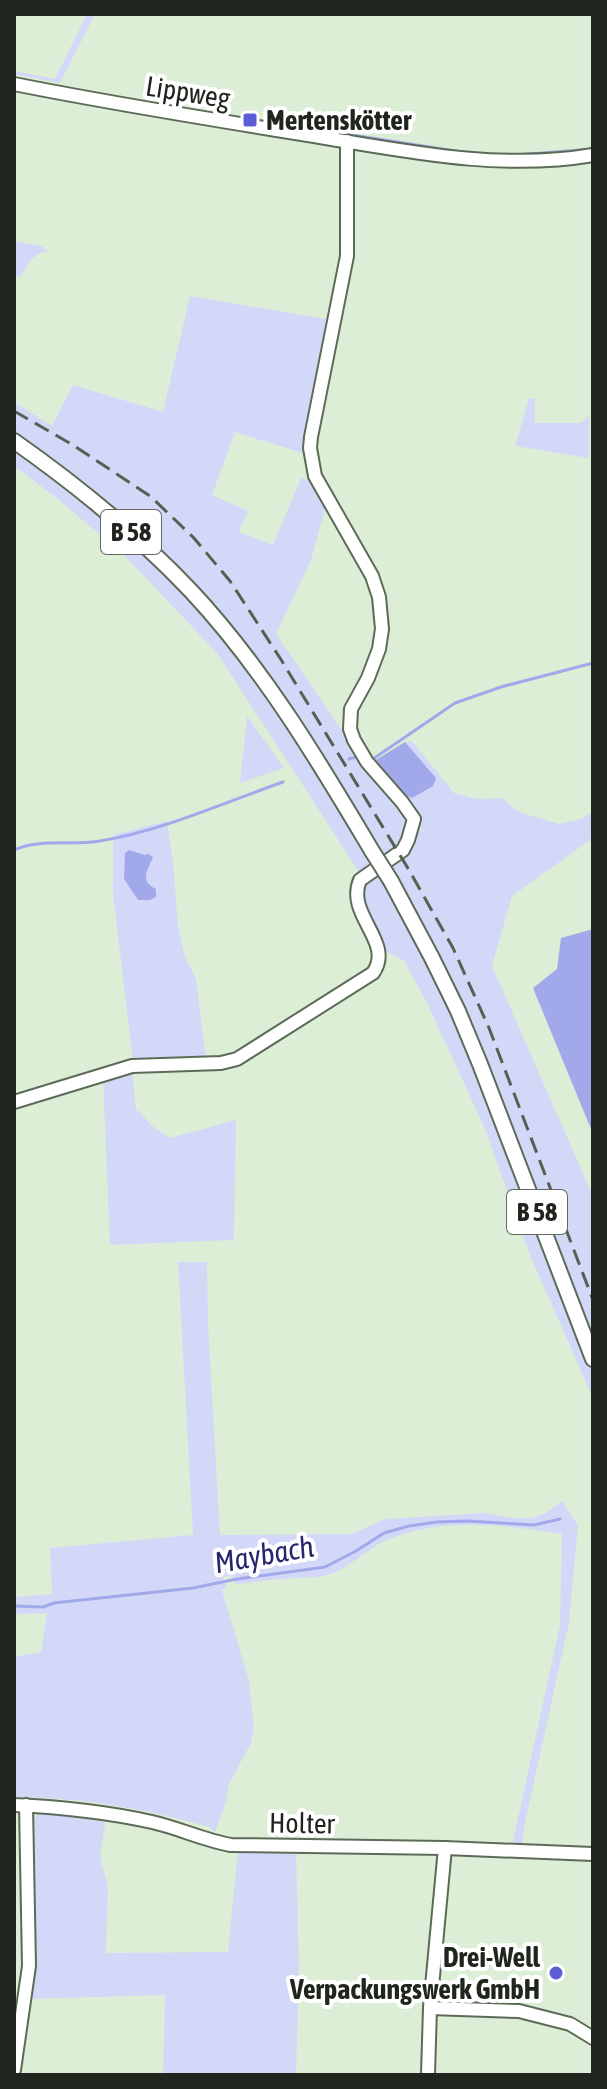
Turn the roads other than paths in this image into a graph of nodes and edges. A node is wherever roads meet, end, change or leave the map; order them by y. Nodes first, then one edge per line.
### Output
1 (14, 84) edge
2 (347, 141) junction
3 (593, 155) edge
4 (14, 441) edge
5 (14, 1102) edge
6 (593, 1359) edge
7 (20, 1805) edge
8 (445, 1848) junction
9 (593, 1854) edge
10 (430, 2008) junction
11 (593, 2038) edge
12 (14, 2070) edge
13 (428, 2075) edge

1 - 2 street, Lippweg
2 - 3 street, Lippweg
2 - 5 street
4 - 6 main road, B 58, bridge
7 - 8 street, Holter
7 - 12 street
8 - 9 street, Holter
8 - 10 street
10 - 11 street
10 - 13 street

